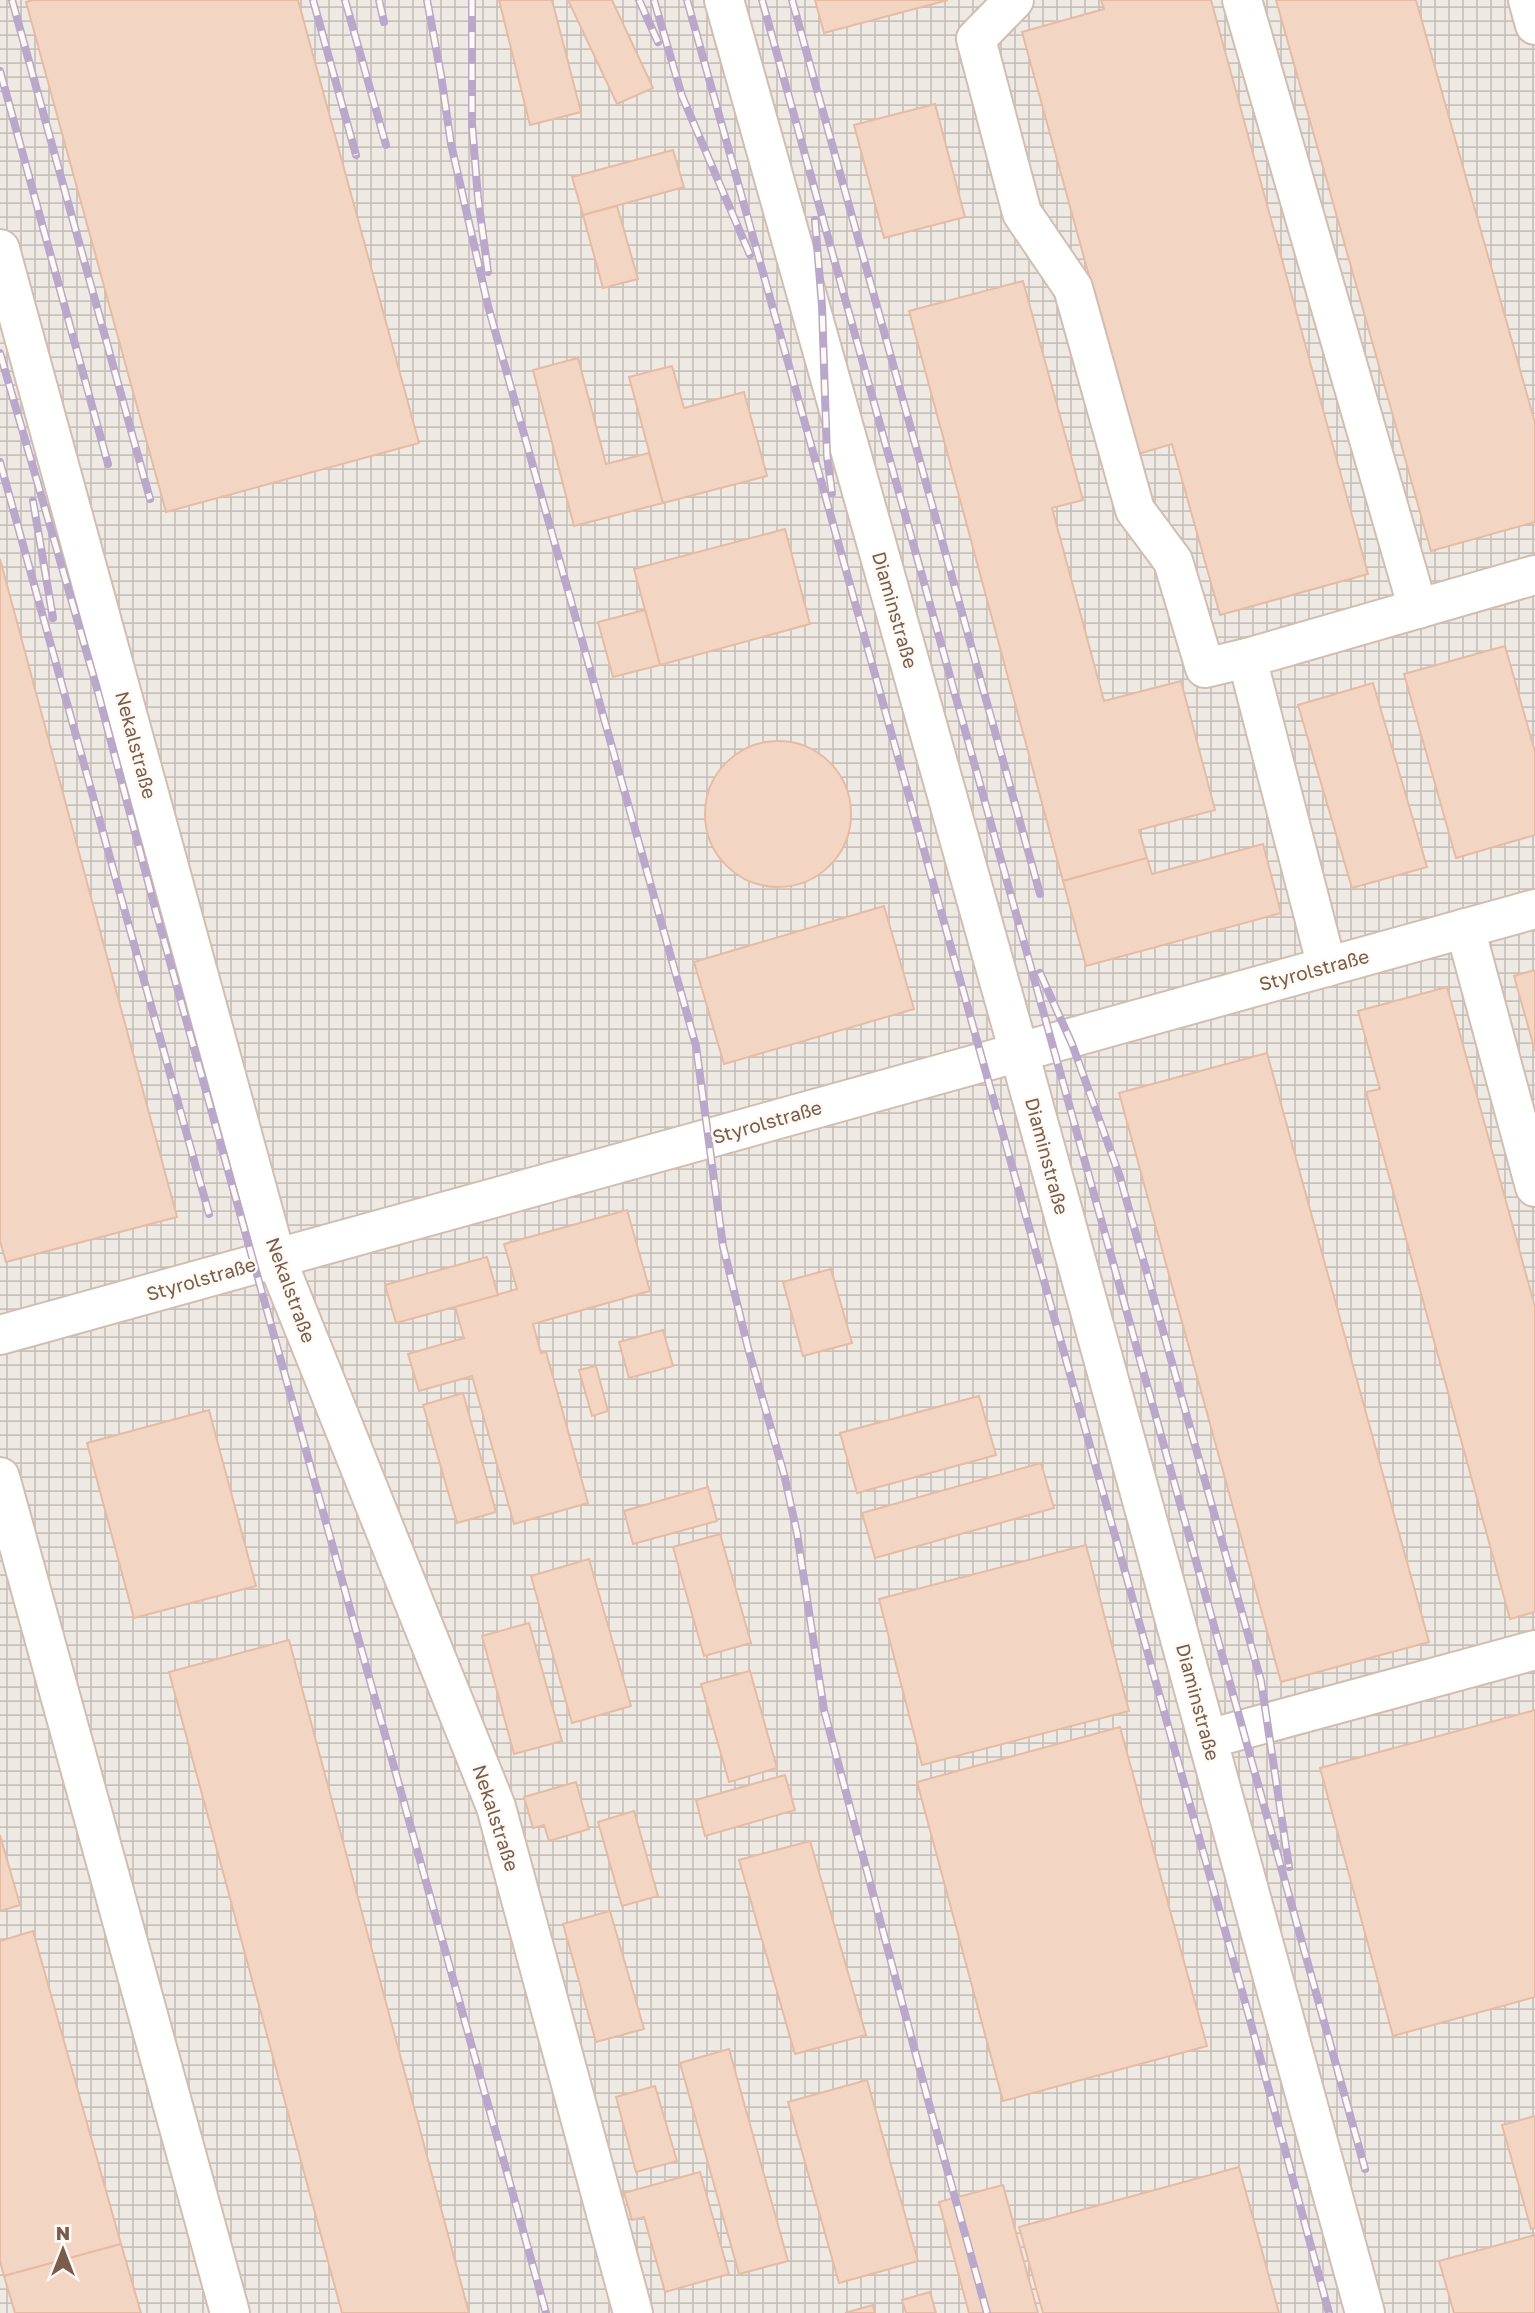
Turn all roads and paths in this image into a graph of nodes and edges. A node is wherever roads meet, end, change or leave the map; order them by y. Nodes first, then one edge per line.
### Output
1 (724, 0) edge
2 (1014, 0) edge
3 (1242, 0) edge
4 (1528, 0) edge
5 (1535, 25) edge
6 (0, 249) edge
7 (1535, 575) edge
8 (1418, 609) junction
9 (1247, 658) junction
10 (1535, 909) edge
11 (1465, 928) junction
12 (1327, 967) junction
13 (1019, 1052) junction
14 (1535, 1187) edge
15 (276, 1258) junction
16 (0, 1335) edge
17 (0, 1477) edge
18 (1535, 1650) edge
19 (1208, 1739) junction
20 (230, 2313) edge
21 (633, 2313) edge
22 (1365, 2313) edge

1 - 13 street, Diaminstraße
2 - 9 street
3 - 8 street
4 - 5 street
6 - 15 street, Nekalstraße
7 - 8 street
8 - 9 street
9 - 12 street
10 - 11 street, Styrolstraße
11 - 12 street, Styrolstraße
11 - 14 street
12 - 13 street, Styrolstraße
13 - 15 street, Styrolstraße
13 - 19 street, Diaminstraße
15 - 16 street, Styrolstraße
15 - 21 street, Nekalstraße
17 - 20 street
18 - 19 street
19 - 22 street, Diaminstraße

